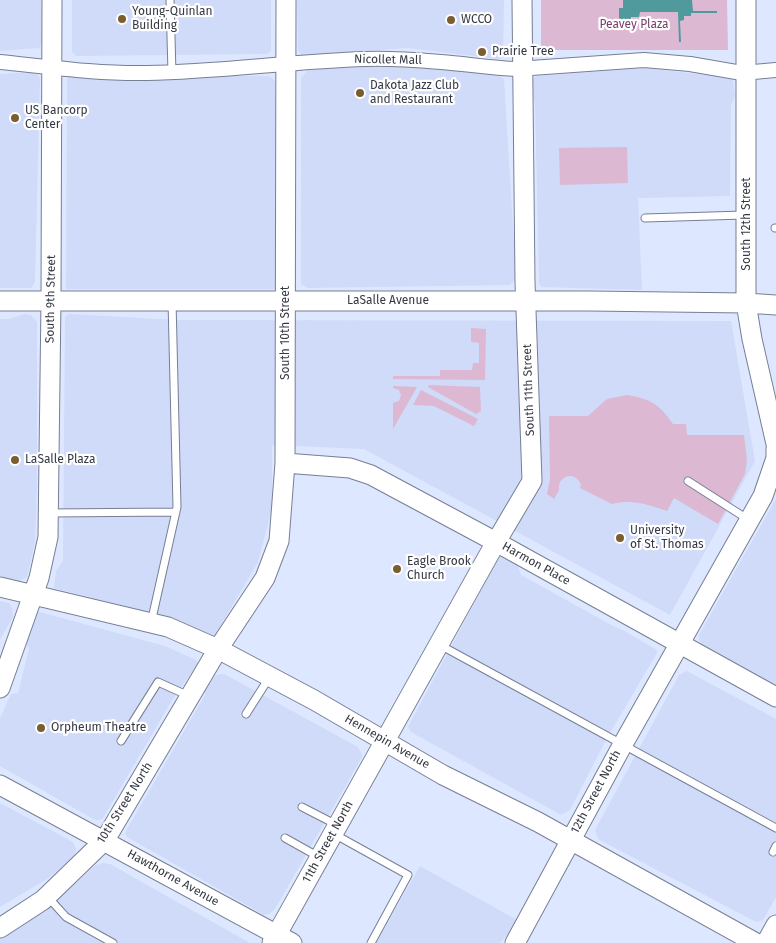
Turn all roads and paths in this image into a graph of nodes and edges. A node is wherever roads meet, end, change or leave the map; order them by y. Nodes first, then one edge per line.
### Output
1 (52, 0) edge
2 (170, 0) edge
3 (286, 0) edge
4 (522, 0) edge
5 (746, 0) edge
6 (0, 62) edge
7 (286, 64) junction
8 (53, 68) junction
9 (522, 68) junction
10 (776, 70) edge
11 (172, 73) junction
12 (746, 73) junction
13 (747, 215) junction
14 (645, 218) dead end
15 (0, 300) edge
16 (52, 300) junction
17 (172, 300) junction
18 (286, 301) junction
19 (526, 301) junction
20 (746, 303) junction
21 (776, 305) edge
22 (776, 448) edge
23 (285, 463) junction
24 (688, 481) dead end
25 (176, 512) junction
26 (48, 513) junction
27 (749, 520) junction
28 (496, 542) junction
29 (0, 587) edge
30 (33, 595) junction
31 (151, 623) junction
32 (679, 643) junction
33 (439, 644) junction
34 (218, 649) junction
35 (270, 676) junction
36 (0, 688) edge
37 (189, 697) junction
38 (776, 697) edge
39 (246, 714) dead end
40 (121, 741) dead end
41 (385, 742) junction
42 (622, 744) junction
43 (0, 785) edge
44 (302, 807) dead end
45 (776, 828) edge
46 (335, 830) junction
47 (284, 838) dead end
48 (104, 840) junction
49 (571, 840) junction
50 (320, 857) junction
51 (47, 896) junction
52 (776, 925) edge
53 (0, 928) edge
54 (280, 940) edge
55 (113, 943) edge
56 (371, 943) edge
57 (516, 943) edge
58 (756, 943) edge
59 (766, 943) edge

1 - 8 street, South 9th Street
2 - 11 lane
3 - 7 street, South 10th Street
4 - 9 street, South 11th Street
5 - 12 street, South 12th Street
6 - 8 street, Nicollet Mall
7 - 9 street, Nicollet Mall
7 - 11 street, Nicollet Mall
7 - 18 street, South 10th Street
8 - 11 street, Nicollet Mall
8 - 16 street, South 9th Street
9 - 12 street, Nicollet Mall
9 - 19 street, South 11th Street
10 - 12 street, Nicollet Mall
12 - 13 street, South 12th Street
13 - 14 lane
13 - 20 street, South 12th Street
15 - 16 street, LaSalle Avenue
16 - 17 street, LaSalle Avenue
16 - 26 street, South 9th Street
17 - 18 street, LaSalle Avenue
17 - 25 lane
18 - 19 street, LaSalle Avenue
18 - 23 street, South 10th Street
19 - 20 street, LaSalle Avenue
19 - 28 street, South 11th Street
20 - 21 street, LaSalle Avenue
20 - 22 street, South 12th Street
22 - 27 street, South 12th Street
23 - 28 street, Harmon Place
23 - 34 street, South 10th Street
24 - 27 lane
25 - 26 lane
25 - 31 lane
26 - 30 street, South 9th Street
27 - 32 street, South 12th Street
28 - 32 street, Harmon Place
28 - 33 street, South 11th Street
29 - 30 street, Hennepin Avenue
30 - 31 street, Hennepin Avenue
30 - 36 street, South 9th Street
31 - 34 street, Hennepin Avenue
32 - 38 street, Harmon Place
32 - 42 street, 12th Street North
33 - 41 street, South 11th Street
33 - 42 lane
34 - 35 street, Hennepin Avenue
34 - 37 street, 10th Street North
35 - 39 lane
35 - 41 street, Hennepin Avenue
37 - 40 lane
37 - 48 street, 10th Street North
41 - 46 street, 11th Street North
41 - 49 street, Hennepin Avenue
42 - 45 lane
42 - 49 street, 12th Street North
43 - 48 street, Hawthorne Avenue
44 - 46 lane
46 - 50 street, 11th Street North
46 - 56 lane
47 - 50 lane
48 - 51 street, 10th Street North
48 - 54 street, Hawthorne Avenue
49 - 57 street, 12th Street North
49 - 58 street, Hennepin Avenue
50 - 54 street, 11th Street North
51 - 53 street, 10th Street North
51 - 55 lane
52 - 59 street

